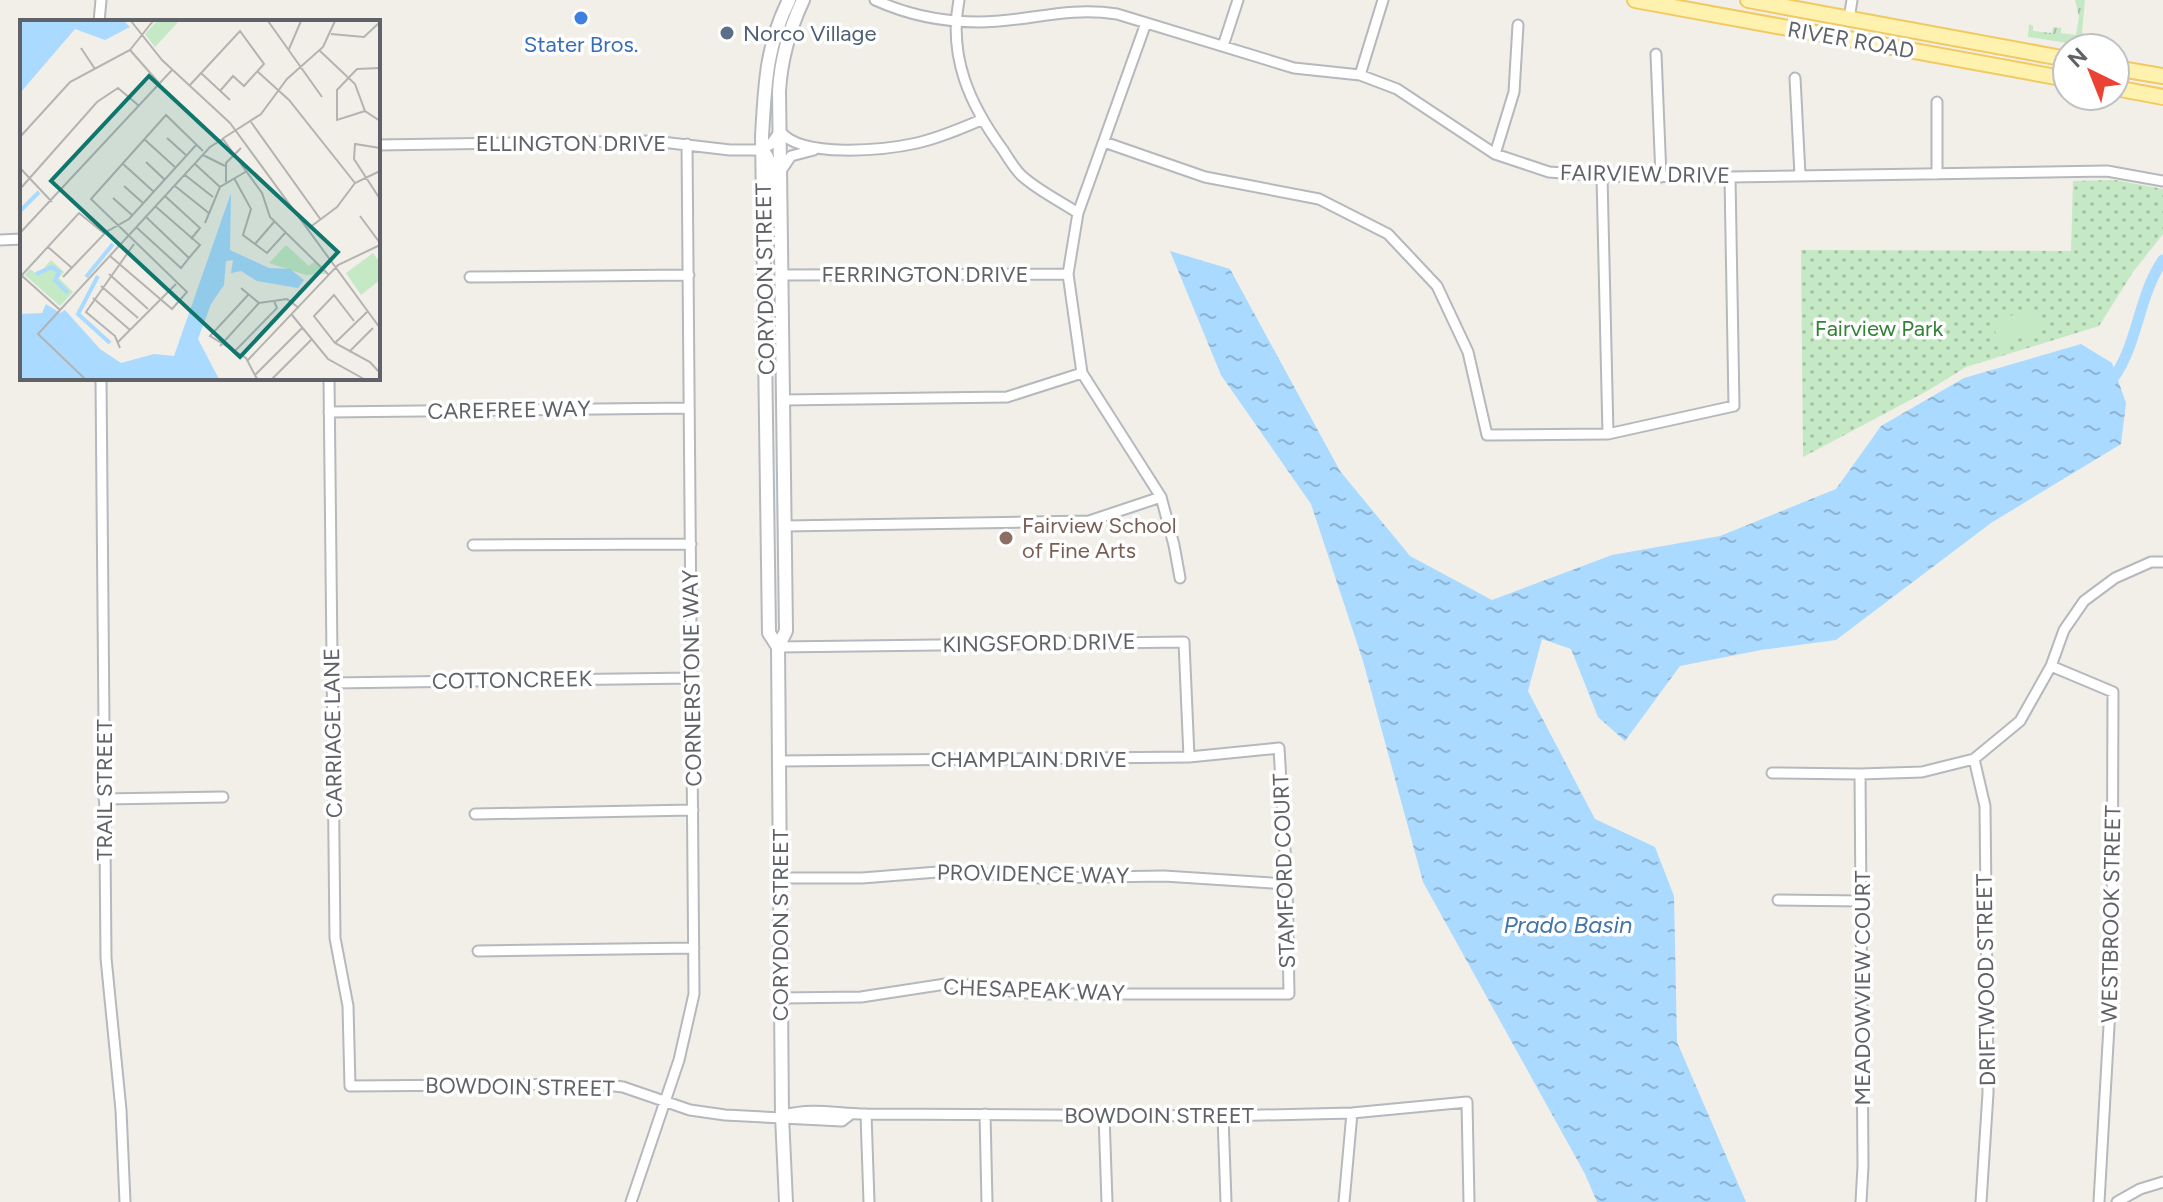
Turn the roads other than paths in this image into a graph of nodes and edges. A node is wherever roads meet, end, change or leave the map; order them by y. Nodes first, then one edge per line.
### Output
1 (101, 0) edge
2 (789, 0) edge
3 (805, 0) edge
4 (875, 0) edge
5 (959, 0) edge
6 (1099, 0) edge
7 (1238, 0) edge
8 (1383, 0) edge
9 (1635, 0) edge
10 (1748, 0) edge
11 (1852, 0) edge
12 (1096, 11) junction
13 (1849, 19) junction
14 (99, 20) edge
15 (955, 20) junction
16 (1146, 23) junction
17 (1518, 25) dead end
18 (1223, 46) junction
19 (1656, 54) dead end
20 (2051, 56) edge
21 (2131, 71) edge
22 (1360, 75) junction
23 (2051, 76) edge
24 (2163, 76) edge
25 (1795, 78) dead end
26 (2131, 91) edge
27 (2163, 97) edge
28 (1937, 102) dead end
29 (981, 120) junction
30 (780, 131) junction
31 (1104, 142) junction
32 (687, 144) junction
33 (380, 145) edge
34 (763, 149) junction
35 (817, 149) junction
36 (1495, 154) junction
37 (780, 172) junction
38 (1937, 174) junction
39 (1800, 175) junction
40 (1602, 176) junction
41 (1661, 177) junction
42 (1730, 177) junction
43 (2163, 181) edge
44 (779, 209) junction
45 (1078, 213) junction
46 (20, 239) edge
47 (0, 240) edge
48 (1068, 274) junction
49 (689, 275) junction
50 (783, 275) junction
51 (470, 277) dead end
52 (1082, 373) junction
53 (101, 380) edge
54 (329, 380) edge
55 (783, 400) junction
56 (688, 408) junction
57 (329, 412) junction
58 (1608, 434) junction
59 (1161, 497) junction
60 (785, 526) junction
61 (691, 544) junction
62 (473, 545) dead end
63 (2163, 562) edge
64 (1180, 578) dead end
65 (778, 647) junction
66 (2051, 666) junction
67 (693, 678) junction
68 (332, 683) junction
69 (1279, 748) joint
70 (1189, 757) junction
71 (1974, 759) junction
72 (779, 761) junction
73 (1772, 773) dead end
74 (1860, 774) junction
75 (223, 797) dead end
76 (104, 799) junction
77 (693, 810) junction
78 (475, 814) dead end
79 (780, 878) junction
80 (1287, 884) junction
81 (1778, 900) dead end
82 (1862, 901) junction
83 (694, 948) junction
84 (478, 951) dead end
85 (1289, 994) joint
86 (781, 998) junction
87 (350, 1086) joint
88 (665, 1100) junction
89 (1352, 1113) junction
90 (866, 1114) junction
91 (985, 1114) junction
92 (1104, 1115) junction
93 (782, 1116) junction
94 (1223, 1116) junction
95 (2163, 1182) edge
96 (125, 1202) edge
97 (631, 1202) edge
98 (786, 1202) edge
99 (869, 1202) edge
100 (987, 1202) edge
101 (1107, 1202) edge
102 (1226, 1202) edge
103 (1344, 1202) edge
104 (1469, 1202) edge
105 (1861, 1202) edge
106 (1981, 1202) edge
107 (2099, 1202) edge
108 (2117, 1202) edge

1 - 14 street
2 - 34 main road, CORYDON STREET
3 - 30 main road, CORYDON STREET
4 - 15 street, FAIRVIEW DRIVE
5 - 15 street
6 - 12 street
7 - 18 street
8 - 22 street
9 - 23 main road, RIVER ROAD
10 - 13 main road, RIVER ROAD
11 - 13 street
12 - 15 street, FAIRVIEW DRIVE
12 - 16 street, FAIRVIEW DRIVE
13 - 20 main road, RIVER ROAD
15 - 29 street
16 - 18 street, FAIRVIEW DRIVE
16 - 31 street
17 - 36 street
18 - 22 street, FAIRVIEW DRIVE
19 - 41 street
21 - 24 main road
22 - 36 street, FAIRVIEW DRIVE
25 - 39 street
26 - 27 main road
28 - 38 street
29 - 35 street
29 - 45 street
30 - 34 street
30 - 35 street
30 - 37 main road, CORYDON STREET
31 - 45 street
31 - 58 street
32 - 33 street, ELLINGTON DRIVE
32 - 34 street, ELLINGTON DRIVE
32 - 49 street, CORNERSTONE WAY
34 - 44 street, CORYDON STREET
34 - 65 main road, CORYDON STREET
35 - 37 street
36 - 40 street, FAIRVIEW DRIVE
37 - 44 main road, CORYDON STREET
38 - 39 street, FAIRVIEW DRIVE
38 - 43 street, FAIRVIEW DRIVE
39 - 42 street, FAIRVIEW DRIVE
40 - 41 street, FAIRVIEW DRIVE
40 - 58 street
41 - 42 street, FAIRVIEW DRIVE
42 - 58 street
44 - 50 main road, CORYDON STREET
45 - 48 street
46 - 47 street
48 - 50 street, FERRINGTON DRIVE
48 - 52 street
49 - 51 street
49 - 56 street, CORNERSTONE WAY
50 - 55 main road, CORYDON STREET
52 - 55 street
52 - 59 street
53 - 76 street, TRAIL STREET
54 - 57 street, CARRIAGE LANE
55 - 60 main road, CORYDON STREET
56 - 57 street, CAREFREE WAY
56 - 61 street, CORNERSTONE WAY
57 - 68 street, CARRIAGE LANE
59 - 60 street
59 - 64 street
60 - 65 main road, CORYDON STREET
61 - 62 street
61 - 67 street, CORNERSTONE WAY
63 - 66 street
65 - 70 street, KINGSFORD DRIVE
65 - 72 main road, CORYDON STREET
66 - 71 street
66 - 107 street, WESTBROOK STREET
67 - 68 street, COTTONCREEK
67 - 77 street, CORNERSTONE WAY
68 - 87 street, CARRIAGE LANE
69 - 70 street, CHAMPLAIN DRIVE
69 - 80 street, STAMFORD COURT
70 - 72 street, CHAMPLAIN DRIVE
71 - 74 street
71 - 106 street, DRIFTWOOD STREET
72 - 79 main road, CORYDON STREET
73 - 74 street
74 - 82 street, MEADOWVIEW COURT
75 - 76 street
76 - 96 street, TRAIL STREET
77 - 78 street
77 - 83 street, CORNERSTONE WAY
79 - 80 street, PROVIDENCE WAY
79 - 86 main road, CORYDON STREET
80 - 85 street, STAMFORD COURT
81 - 82 street
82 - 105 street, MEADOWVIEW COURT
83 - 84 street
83 - 88 street, CORNERSTONE WAY
85 - 86 street, CHESAPEAK WAY
86 - 93 main road, CORYDON STREET
87 - 88 street, BOWDOIN STREET
88 - 93 street, BOWDOIN STREET
88 - 97 street, CORNERSTONE WAY
89 - 94 street, BOWDOIN STREET
89 - 103 street
89 - 104 street, BOWDOIN STREET
90 - 91 street, BOWDOIN STREET
90 - 93 street, BOWDOIN STREET
90 - 99 street
91 - 92 street, BOWDOIN STREET
91 - 100 street
92 - 94 street, BOWDOIN STREET
92 - 101 street
93 - 98 main road, CORYDON STREET
94 - 102 street
95 - 108 street

